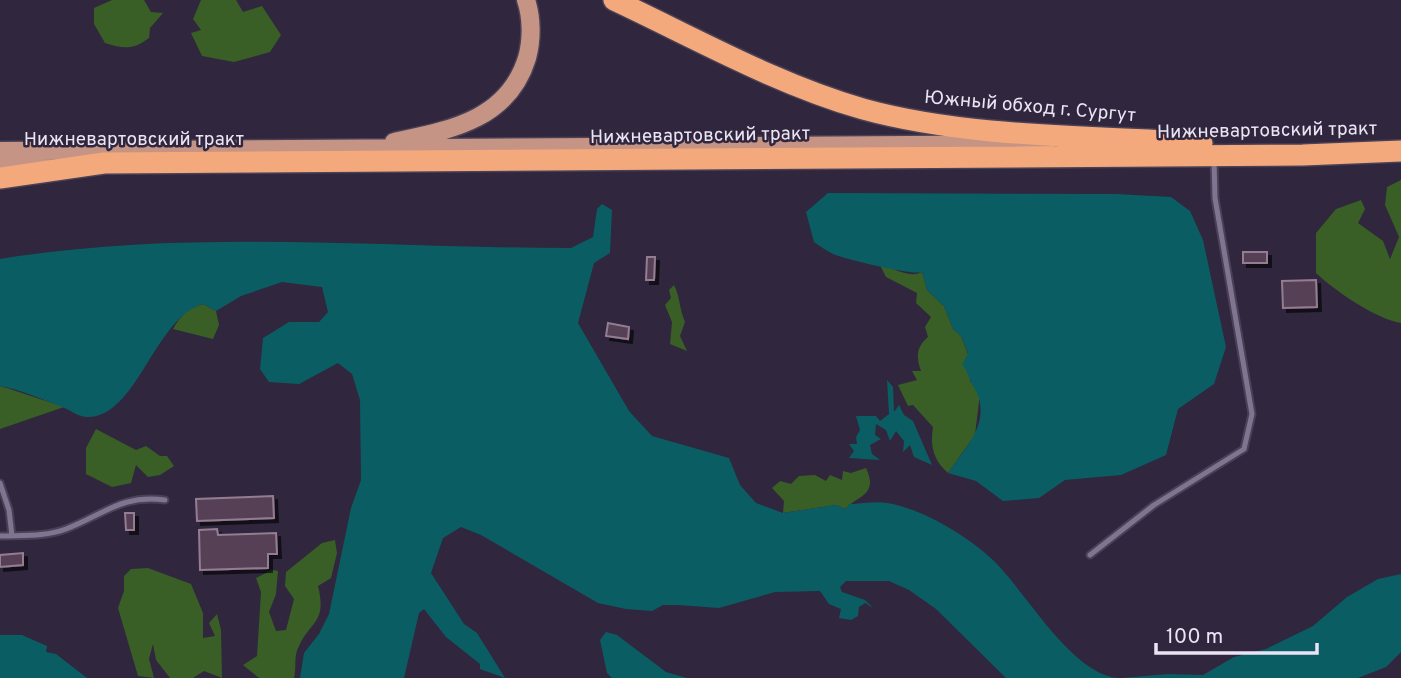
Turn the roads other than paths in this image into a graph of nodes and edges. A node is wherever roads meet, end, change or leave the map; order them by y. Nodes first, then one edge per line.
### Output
1 (526, 0) edge
2 (614, 0) edge
3 (1401, 145) edge
4 (1214, 150) junction
5 (0, 151) edge
6 (318, 151) junction
7 (1401, 151) edge
8 (0, 163) edge
9 (104, 163) junction
10 (0, 178) edge
11 (0, 483) edge
12 (165, 500) dead end
13 (0, 536) edge
14 (12, 536) junction
15 (1090, 555) dead end

1 - 6 main road
2 - 4 highway, Южный обход г. Сургут
3 - 4 highway, Нижневартовский тракт
4 - 6 main road, Нижневартовский тракт
4 - 7 highway, Нижневартовский тракт
4 - 9 highway, Нижневартовский тракт
4 - 15 lane
5 - 6 main road, Нижневартовский тракт
8 - 9 main road, Нижневартовский тракт
9 - 10 highway
11 - 14 lane
12 - 14 lane
13 - 14 lane

